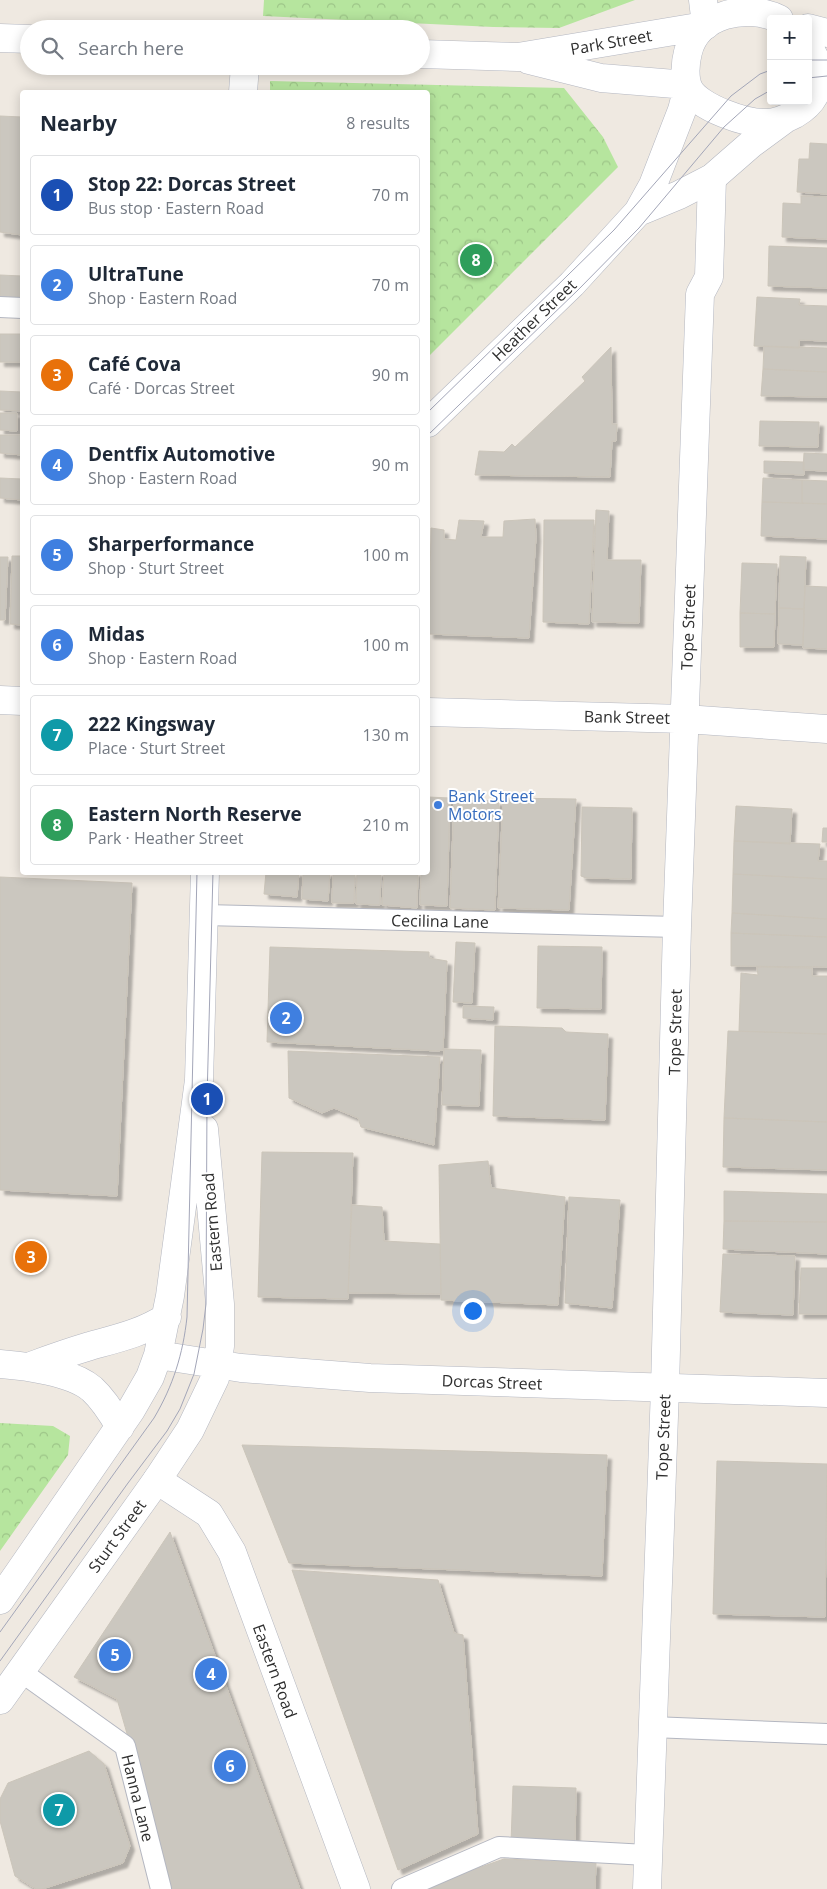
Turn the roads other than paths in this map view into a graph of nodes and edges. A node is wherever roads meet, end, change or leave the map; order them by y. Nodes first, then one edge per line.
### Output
1 (772, 14) edge
2 (704, 17) edge
3 (812, 29) edge
4 (827, 33) edge
5 (0, 38) edge
6 (20, 39) edge
7 (430, 54) edge
8 (812, 54) edge
9 (518, 57) junction
10 (244, 75) edge
11 (687, 86) junction
12 (243, 90) edge
13 (827, 105) edge
14 (792, 115) junction
15 (712, 178) junction
16 (638, 212) junction
17 (0, 307) edge
18 (20, 308) edge
19 (430, 421) edge
20 (0, 700) edge
21 (20, 701) edge
22 (430, 712) edge
23 (685, 719) junction
24 (827, 729) edge
25 (205, 875) edge
26 (204, 915) junction
27 (677, 927) junction
28 (199, 1080) junction
29 (167, 1317) junction
30 (158, 1354) junction
31 (0, 1364) edge
32 (218, 1364) junction
33 (31, 1366) junction
34 (665, 1388) junction
35 (827, 1393) edge
36 (120, 1427) junction
37 (157, 1480) junction
38 (0, 1600) edge
39 (20, 1671) junction
40 (0, 1700) edge
41 (652, 1727) junction
42 (827, 1734) edge
43 (648, 1855) junction
44 (161, 1889) edge
45 (356, 1889) edge
46 (402, 1889) edge
47 (646, 1889) edge

1 - 2 street, Park Street
2 - 9 street, Park Street
2 - 11 street, Heather Street
3 - 4 street
5 - 6 street
7 - 9 street, Park Street
8 - 14 street, Heather Street
9 - 11 street, Park Street
10 - 12 street
11 - 14 street
11 - 16 street, Heather Street
13 - 14 street
14 - 15 street, Heather Street
15 - 16 street, Heather Street
15 - 23 street, Tope Street
16 - 19 street, Heather Street
17 - 18 lane
20 - 21 street
22 - 23 street, Bank Street
23 - 24 street, Bank Street
23 - 27 street, Tope Street
25 - 26 street, Eastern Road
26 - 27 lane, Cecilina Lane
26 - 28 street, Eastern Road
27 - 34 street, Tope Street
28 - 29 street, Eastern Road
28 - 32 street, Eastern Road
29 - 30 street, Eastern Road
29 - 33 street
30 - 32 street, Dorcas Street
30 - 36 street
31 - 33 street
32 - 34 street, Dorcas Street
32 - 37 street, Sturt Street
33 - 36 street
34 - 35 street, Dorcas Street
34 - 41 street, Tope Street
36 - 38 street
37 - 39 street, Sturt Street
37 - 45 street, Eastern Road
39 - 40 street, Sturt Street
39 - 44 lane, Hanna Lane
41 - 42 lane
41 - 43 street, Tope Street
43 - 46 lane
43 - 47 street, Tope Street

